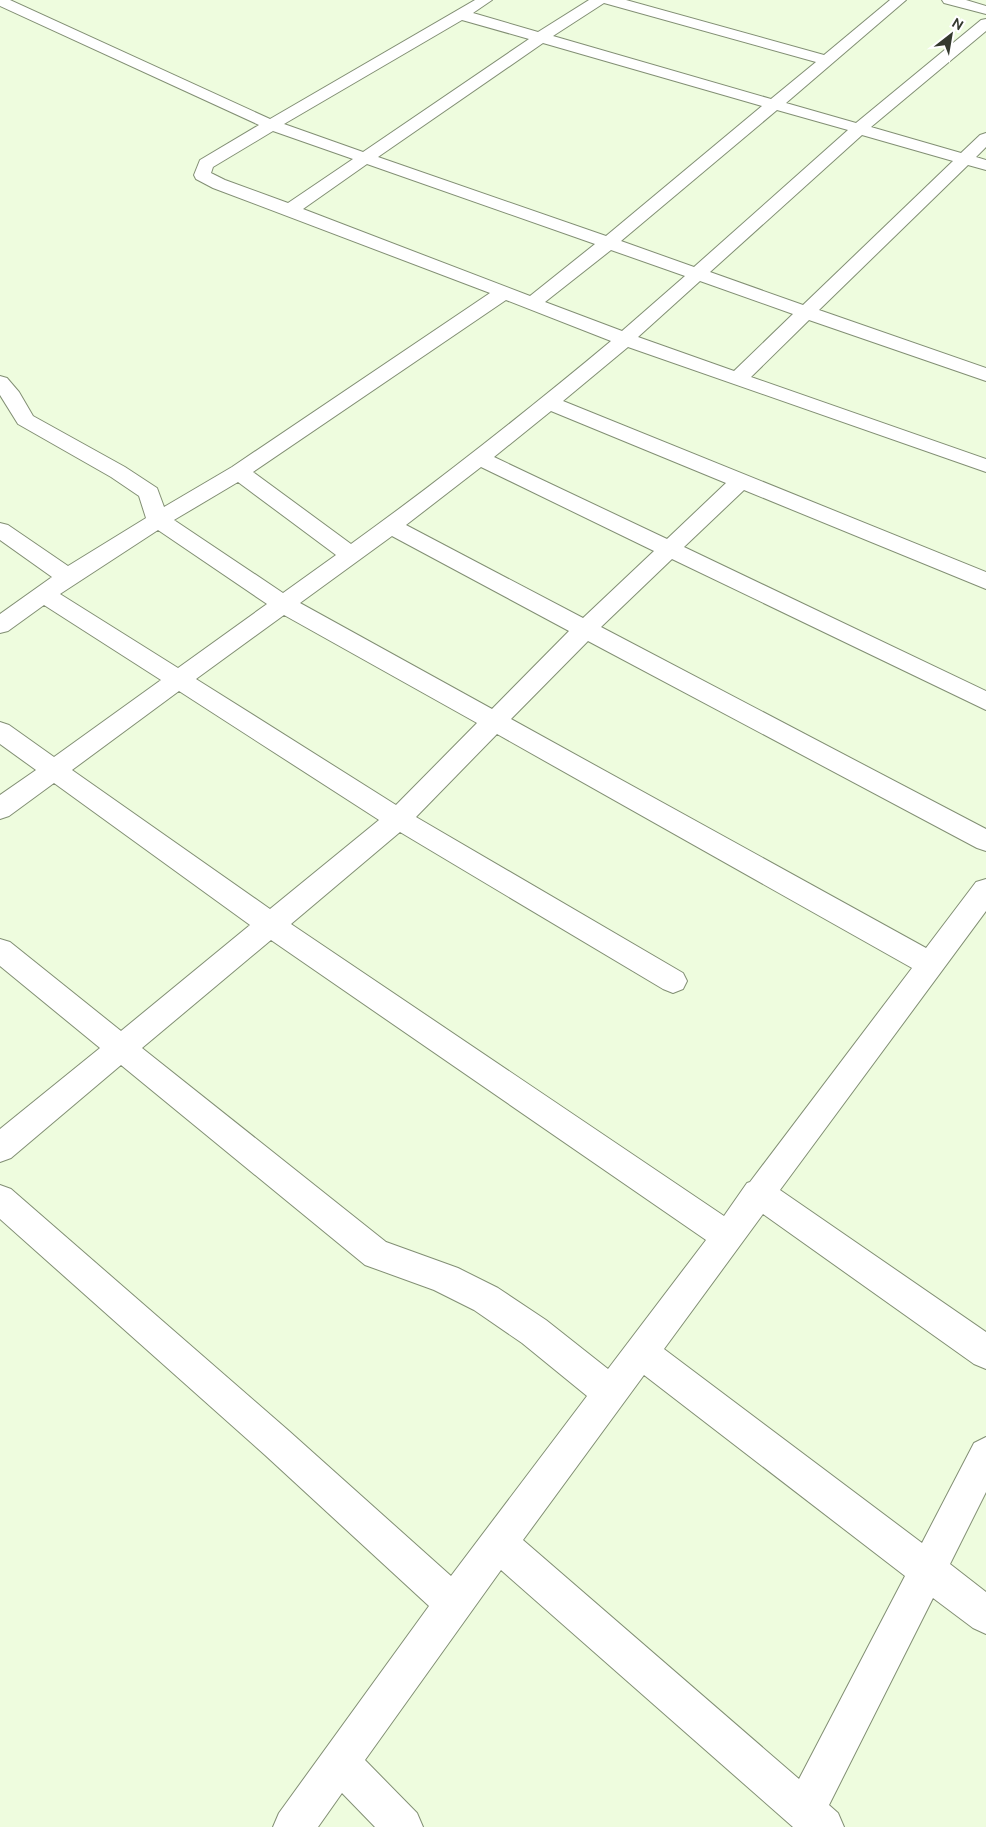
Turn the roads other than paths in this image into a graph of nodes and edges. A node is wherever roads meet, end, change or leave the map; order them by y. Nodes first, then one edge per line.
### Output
1 (485, 0) edge
2 (599, 0) edge
3 (610, 0) edge
4 (900, 0) edge
5 (949, 0) edge
6 (0, 1) edge
7 (986, 10) edge
8 (462, 15) junction
9 (986, 23) edge
10 (541, 37) junction
11 (827, 60) junction
12 (774, 104) junction
13 (271, 125) junction
14 (860, 128) junction
15 (986, 138) edge
16 (364, 158) junction
17 (965, 159) junction
18 (986, 165) edge
19 (290, 210) junction
20 (607, 244) junction
21 (699, 274) junction
22 (503, 293) junction
23 (531, 304) junction
24 (807, 313) junction
25 (625, 339) junction
26 (986, 375) edge
27 (737, 379) junction
28 (0, 382) edge
29 (549, 403) junction
30 (479, 458) junction
31 (986, 466) edge
32 (239, 472) junction
33 (741, 481) junction
34 (158, 520) junction
35 (390, 526) junction
36 (0, 530) edge
37 (670, 550) junction
38 (351, 555) junction
39 (68, 577) junction
40 (986, 581) edge
41 (44, 594) junction
42 (283, 604) junction
43 (0, 624) edge
44 (585, 629) junction
45 (177, 681) junction
46 (986, 701) edge
47 (493, 721) junction
48 (0, 731) edge
49 (53, 770) junction
50 (0, 809) edge
51 (398, 818) junction
52 (986, 841) edge
53 (986, 890) edge
54 (271, 925) junction
55 (0, 950) edge
56 (930, 964) junction
57 (672, 982) dead end
58 (122, 1049) junction
59 (0, 1148) edge
60 (758, 1193) junction
61 (0, 1199) edge
62 (727, 1236) junction
63 (641, 1352) junction
64 (986, 1352) edge
65 (610, 1393) junction
66 (986, 1455) edge
67 (498, 1543) junction
68 (927, 1569) junction
69 (454, 1603) junction
70 (986, 1614) edge
71 (340, 1762) junction
72 (814, 1819) edge
73 (293, 1827) edge
74 (403, 1827) edge

1 - 8 street
2 - 10 street
3 - 11 street
4 - 11 street
5 - 7 street
6 - 13 street
8 - 10 street
8 - 13 street
9 - 14 street
10 - 12 street
10 - 16 street
11 - 12 street
12 - 14 street
12 - 20 street
13 - 16 street
13 - 19 street
14 - 17 street
14 - 21 street
15 - 17 street
16 - 19 street
16 - 20 street
17 - 18 street
17 - 24 street
19 - 22 street
20 - 21 street
20 - 23 street
21 - 24 street
21 - 25 street
22 - 23 street
22 - 32 street
23 - 25 street
24 - 26 street
24 - 27 street
25 - 27 street
25 - 29 street
27 - 31 street
28 - 34 street
29 - 30 street
29 - 33 street
30 - 35 street
30 - 37 street
32 - 34 street
32 - 38 street
33 - 37 street
33 - 40 street
34 - 39 street
34 - 42 street
35 - 38 street
35 - 44 street
36 - 39 street
37 - 44 street
37 - 46 street
38 - 42 street
39 - 41 street
41 - 43 street
41 - 45 street
42 - 45 street
42 - 47 street
44 - 47 street
44 - 52 street
45 - 49 street
45 - 51 street
47 - 51 street
47 - 56 street
48 - 49 street
49 - 50 street
49 - 54 street
51 - 54 street
51 - 57 street
53 - 56 street
54 - 58 street
54 - 62 street
55 - 58 street
56 - 60 street
58 - 59 street
58 - 65 street
60 - 62 street
60 - 64 street
61 - 69 street
62 - 63 street
63 - 65 street
63 - 68 street
65 - 67 street
66 - 68 street
67 - 69 street
67 - 72 street
68 - 70 street
68 - 72 street
69 - 71 street
71 - 73 street
71 - 74 street

